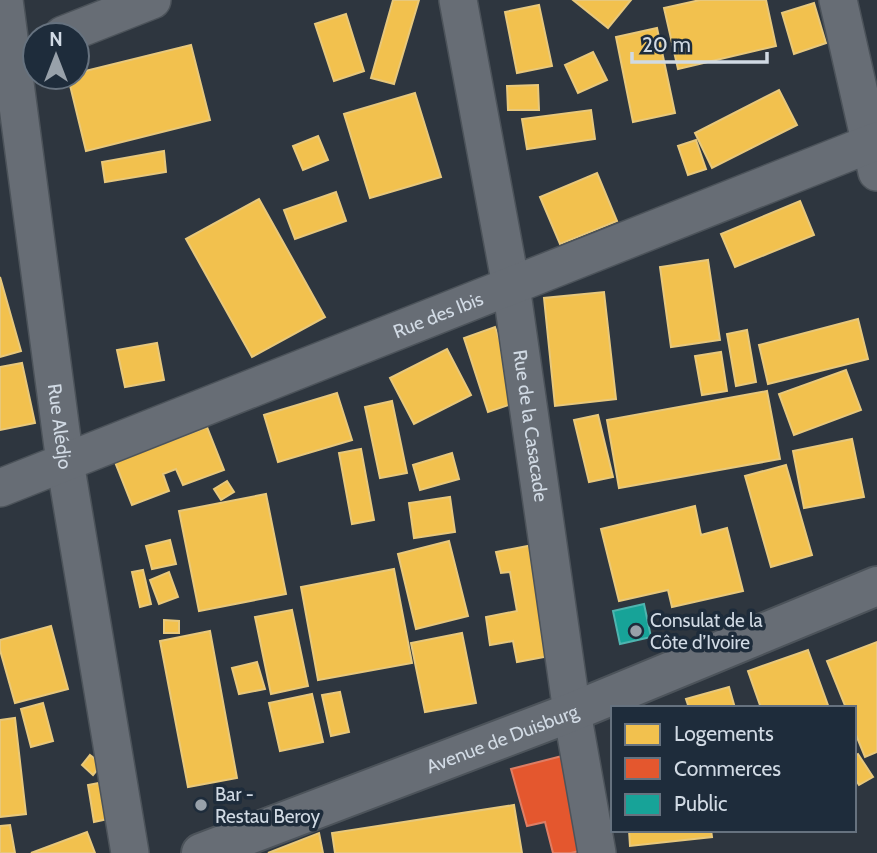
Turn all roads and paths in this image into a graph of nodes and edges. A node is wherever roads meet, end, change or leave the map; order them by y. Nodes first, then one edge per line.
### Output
1 (4, 0) edge
2 (152, 0) edge
3 (458, 0) edge
4 (838, 0) edge
5 (91, 24) edge
6 (16, 54) edge
7 (875, 152) edge
8 (510, 286) junction
9 (65, 462) junction
10 (0, 488) edge
11 (877, 586) edge
12 (572, 712) junction
13 (130, 853) edge
14 (201, 853) edge
15 (597, 853) edge

1 - 6 street, Rue Alédjo
2 - 5 street
3 - 8 street, Rue de la Casacade
4 - 7 street
6 - 9 street, Rue Alédjo
7 - 8 street, Rue des Ibis
8 - 9 street, Rue des Ibis
8 - 12 street, Rue de la Casacade
9 - 10 street, Rue des Ibis
9 - 13 street, Rue Alédjo
11 - 12 street, Avenue de Duisburg
12 - 14 street, Avenue de Duisburg
12 - 15 street, Rue de la Casacade

